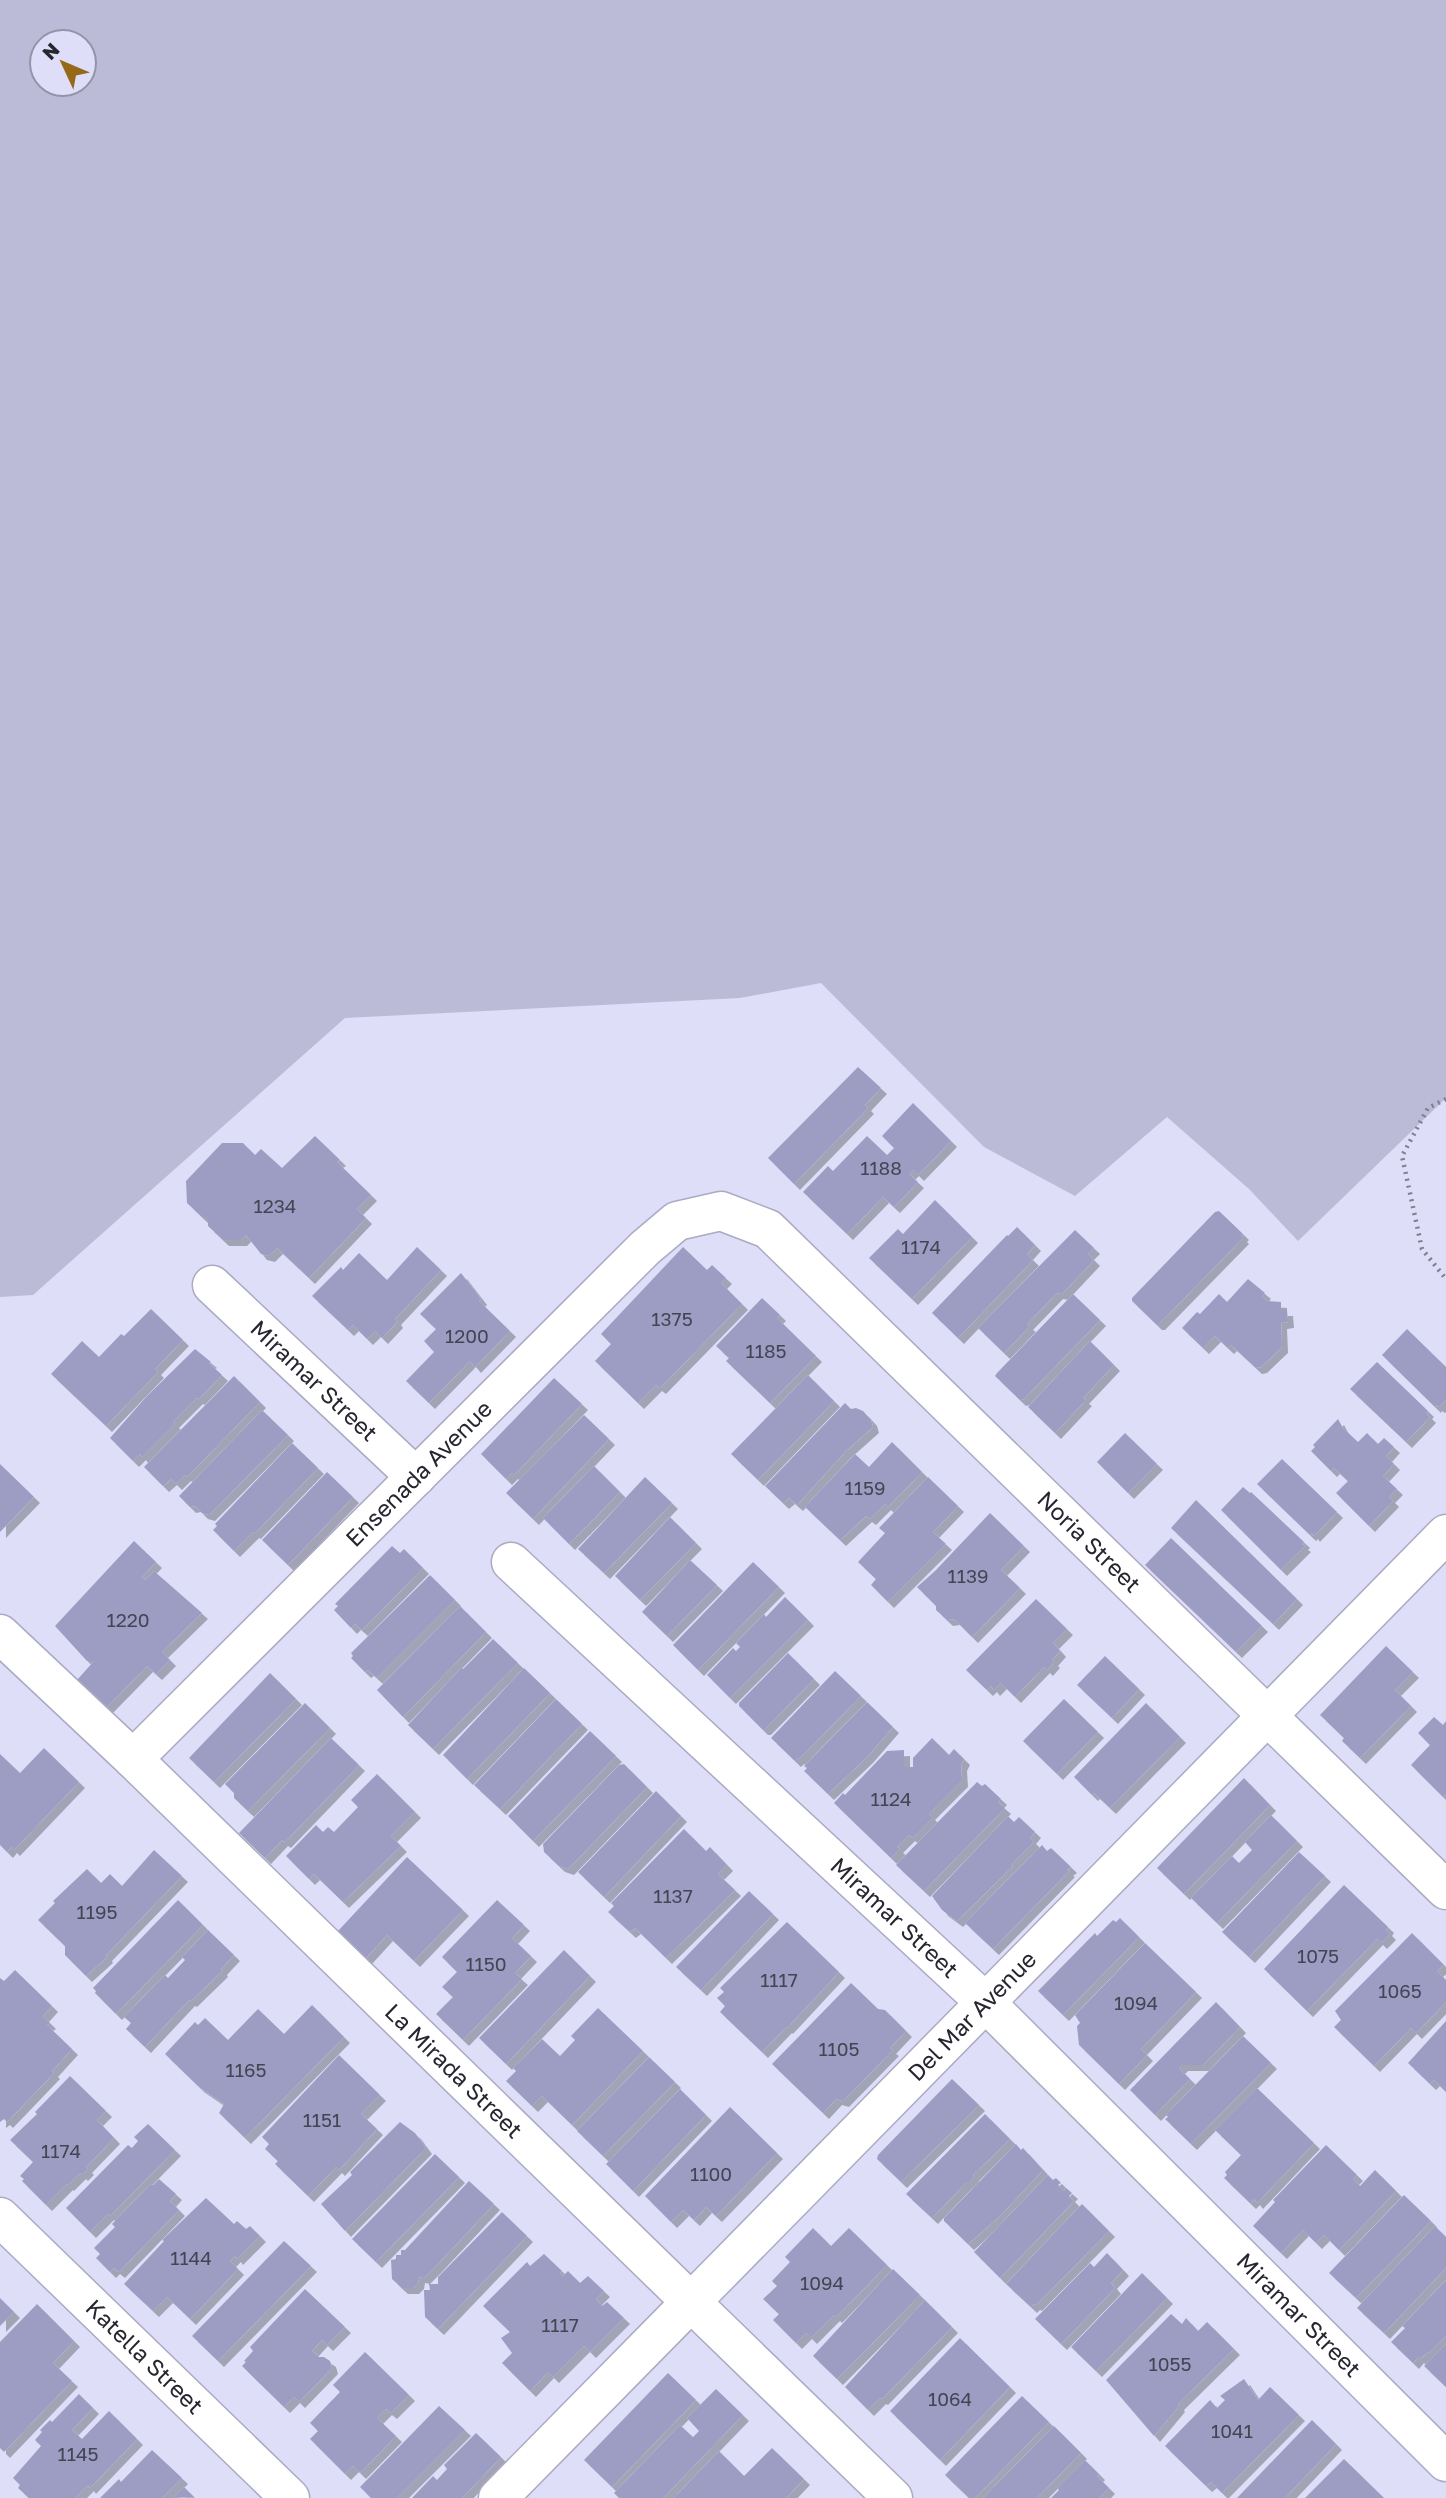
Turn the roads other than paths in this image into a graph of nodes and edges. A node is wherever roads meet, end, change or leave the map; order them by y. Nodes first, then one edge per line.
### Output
1 (720, 1210) joint
2 (212, 1285) dead end
3 (416, 1477) junction
4 (1446, 1534) edge
5 (511, 1562) dead end
6 (4, 1641) edge
7 (1266, 1716) junction
8 (133, 1759) junction
9 (1446, 1890) edge
10 (985, 2002) junction
11 (0, 2217) edge
12 (691, 2302) junction
13 (1446, 2462) edge
14 (290, 2498) edge
15 (498, 2498) edge
16 (893, 2498) edge

1 - 3 street, Ensenada Avenue
1 - 7 street, Noria Street
2 - 3 street, Miramar Street
3 - 8 street, Ensenada Avenue
4 - 7 street, Del Mar Avenue
5 - 10 street, Miramar Street
6 - 8 street, La Mirada Street
7 - 9 street, Noria Street
7 - 10 street, Del Mar Avenue
8 - 12 street, La Mirada Street
10 - 12 street, Del Mar Avenue
10 - 13 street, Miramar Street
11 - 14 street, Katella Street
12 - 15 street, Del Mar Avenue
12 - 16 street, La Mirada Street

